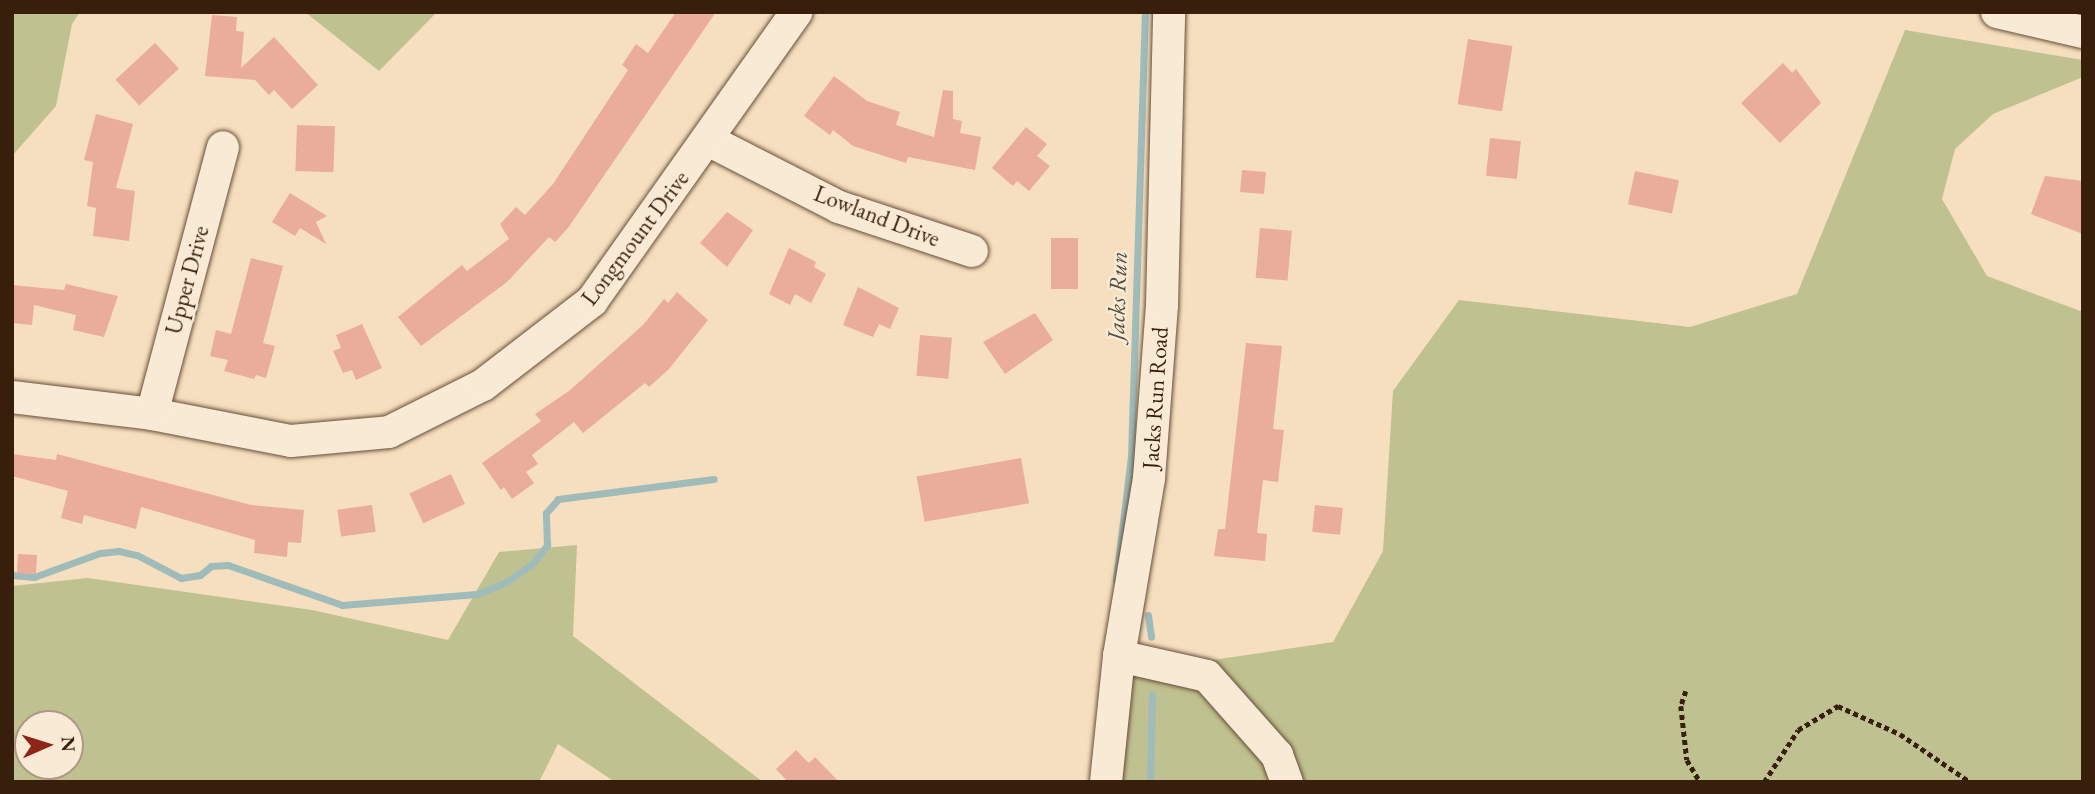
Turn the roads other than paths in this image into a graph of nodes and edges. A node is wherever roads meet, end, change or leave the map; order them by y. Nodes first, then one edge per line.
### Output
1 (797, 12) edge
2 (1169, 12) edge
3 (1997, 12) edge
4 (2083, 32) edge
5 (708, 140) junction
6 (223, 147) dead end
7 (972, 251) dead end
8 (12, 397) edge
9 (152, 414) junction
10 (1119, 656) junction
11 (1107, 782) edge
12 (1287, 782) edge

1 - 5 street, Longmount Drive
2 - 10 street, Jacks Run Road
3 - 4 street
5 - 7 street, Lowland Drive
5 - 9 street, Longmount Drive
6 - 9 street, Upper Drive
8 - 9 street, Longmount Drive
10 - 11 street, Jacks Run Road
10 - 12 street

